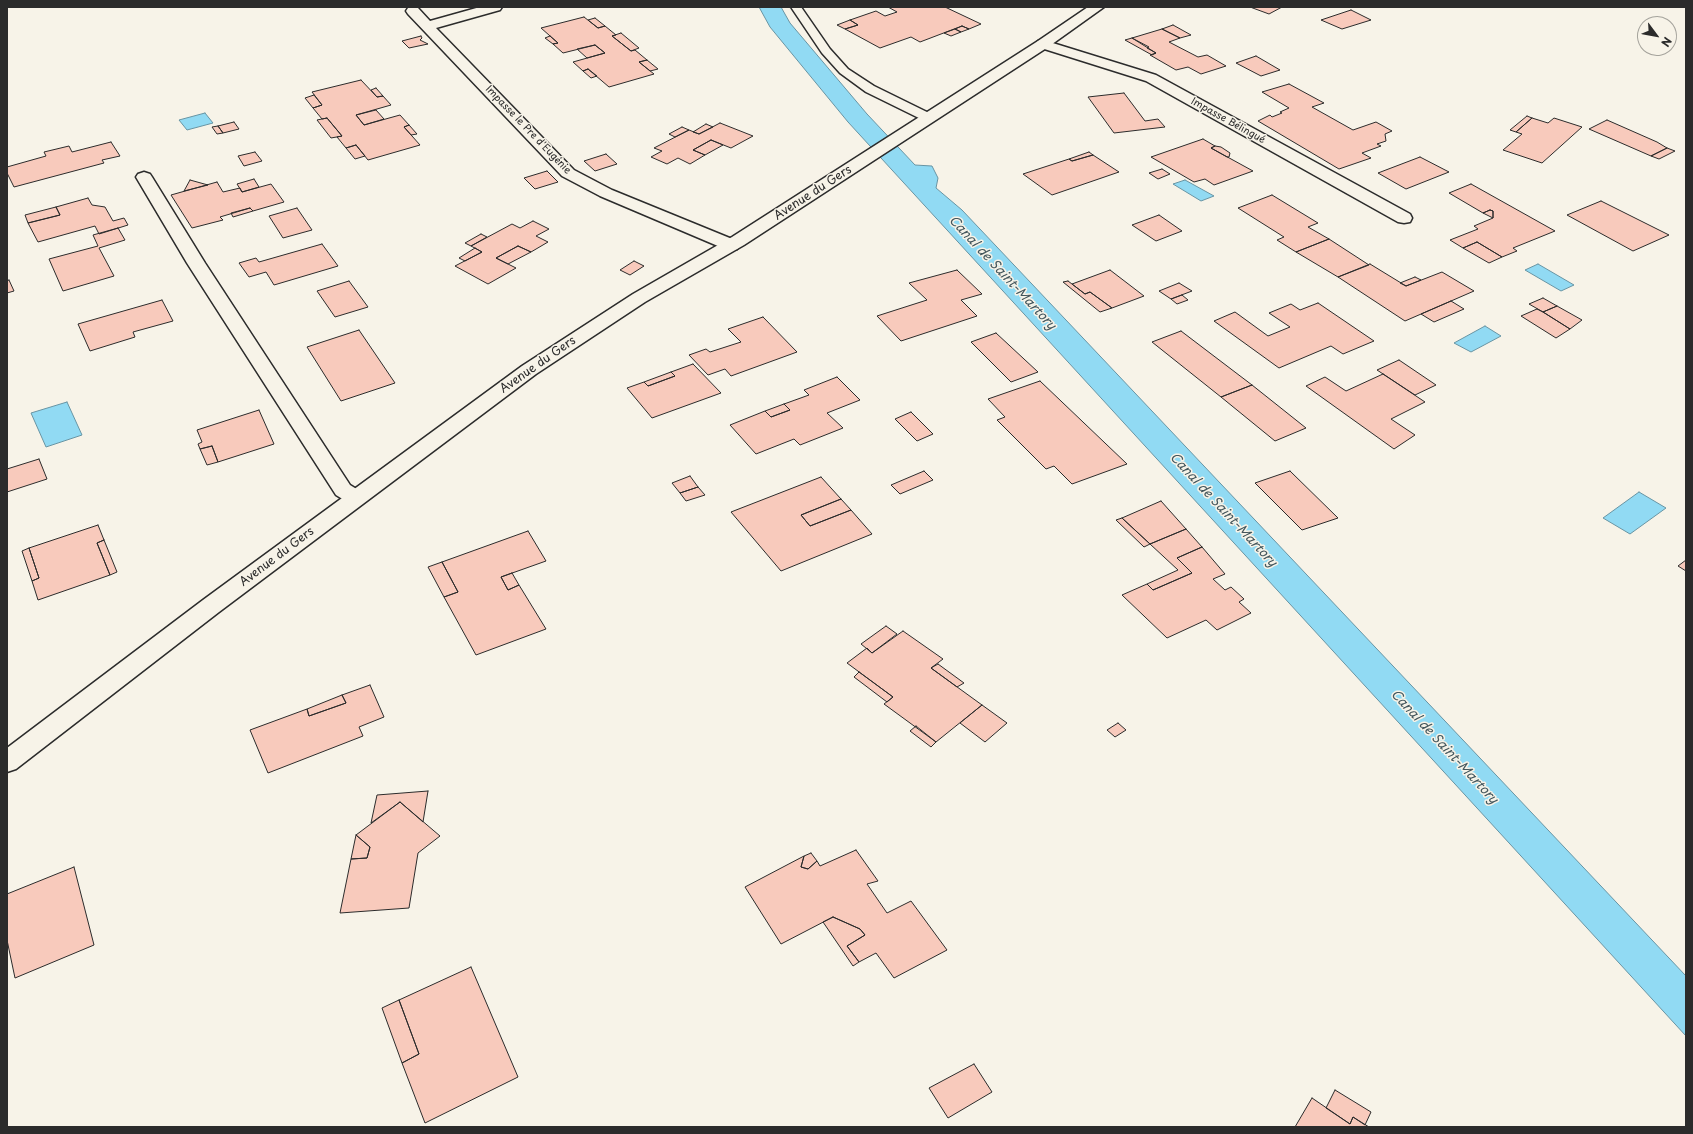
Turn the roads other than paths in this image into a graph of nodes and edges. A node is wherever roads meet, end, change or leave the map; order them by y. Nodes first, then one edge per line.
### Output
1 (495, 7) edge
2 (796, 7) edge
3 (1097, 7) edge
4 (413, 11) dead end
5 (427, 26) junction
6 (1044, 44) junction
7 (929, 118) junction
8 (144, 177) dead end
9 (1404, 218) dead end
10 (731, 245) junction
11 (356, 498) junction
12 (7, 762) edge

1 - 5 street
2 - 7 lane
3 - 6 street, Avenue du Gers
4 - 5 street, Impasse le Pre d'Eugénie
5 - 10 street, Impasse le Pre d'Eugénie
6 - 7 street, Avenue du Gers
6 - 9 street, Impasse Bélingué
7 - 10 street, Avenue du Gers
8 - 11 street
10 - 11 street, Avenue du Gers
11 - 12 street, Avenue du Gers

